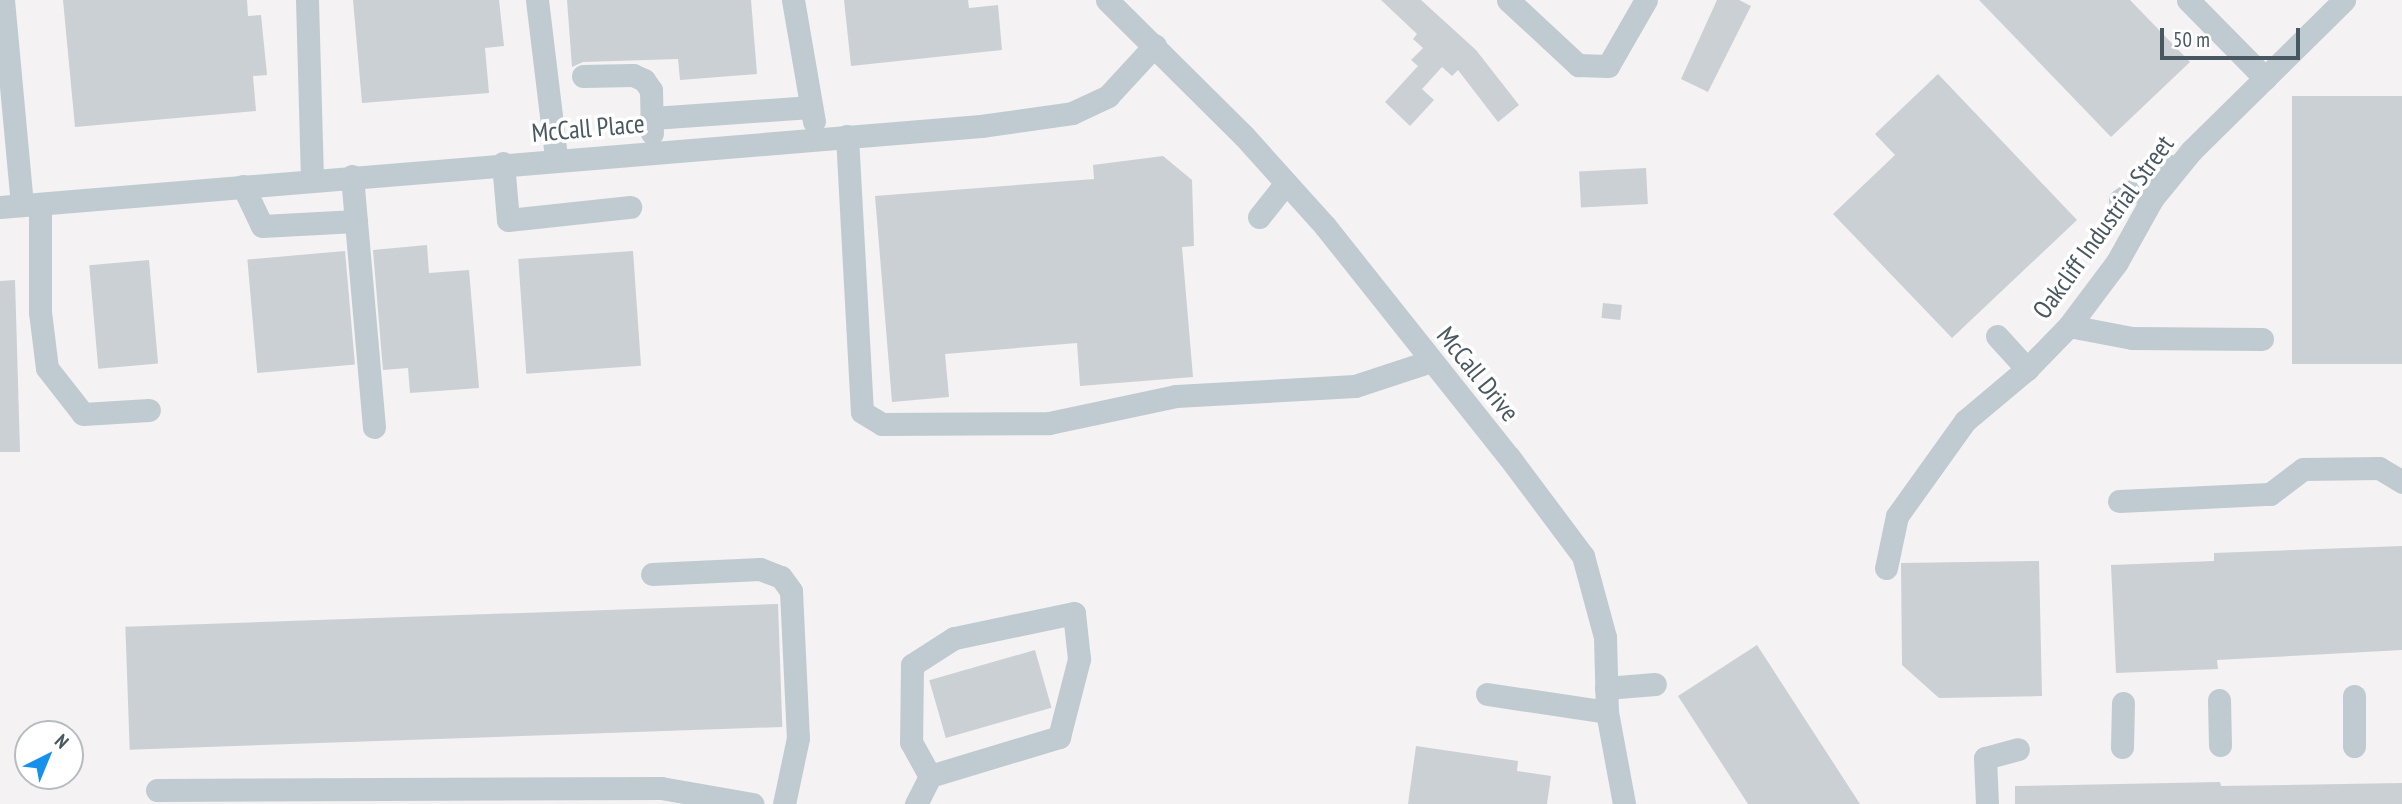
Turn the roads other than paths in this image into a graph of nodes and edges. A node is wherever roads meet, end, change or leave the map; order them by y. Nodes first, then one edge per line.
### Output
1 (3, 0) edge
2 (307, 0) edge
3 (537, 0) edge
4 (793, 0) edge
5 (1107, 0) edge
6 (1508, 0) edge
7 (1646, 0) edge
8 (2188, 0) edge
9 (2344, 0) edge
10 (1155, 45) junction
11 (583, 76) dead end
12 (2265, 78) junction
13 (811, 107) junction
14 (653, 118) junction
15 (847, 136) junction
16 (817, 138) junction
17 (8, 139) edge
18 (652, 150) junction
19 (2191, 151) junction
20 (556, 158) junction
21 (503, 163) junction
22 (352, 176) junction
23 (312, 180) junction
24 (1286, 183) junction
25 (243, 186) junction
26 (2120, 200) dead end
27 (21, 205) edge
28 (630, 207) dead end
29 (1259, 217) dead end
30 (356, 221) junction
31 (2069, 326) junction
32 (1997, 336) dead end
33 (2262, 339) dead end
34 (1431, 361) junction
35 (2027, 369) junction
36 (149, 410) dead end
37 (374, 426) dead end
38 (2402, 482) edge
39 (2119, 501) dead end
40 (1886, 568) dead end
41 (652, 574) dead end
42 (1655, 684) dead end
43 (1606, 688) junction
44 (1487, 694) dead end
45 (2354, 696) dead end
46 (2219, 700) dead end
47 (2123, 703) dead end
48 (1607, 712) junction
49 (2220, 745) dead end
50 (2354, 746) dead end
51 (2122, 747) dead end
52 (2018, 749) dead end
53 (930, 776) junction
54 (157, 790) dead end
55 (753, 804) edge
56 (784, 804) edge
57 (916, 804) edge
58 (1623, 804) edge
59 (1987, 804) edge

1 - 17 street
2 - 23 street
3 - 20 street
4 - 13 street
5 - 10 street, McCall Drive
6 - 7 street
8 - 12 street
9 - 12 street, Oakcliff Industrial Street
10 - 15 street, McCall Place
10 - 24 street, McCall Drive
11 - 14 street
12 - 19 street, Oakcliff Industrial Street
13 - 14 street
13 - 16 street
14 - 18 street
15 - 16 street, McCall Place
15 - 34 street
16 - 18 street, McCall Place
17 - 27 street
18 - 20 street, McCall Place
19 - 26 street
19 - 31 street, Oakcliff Industrial Street
20 - 21 street, McCall Place
21 - 22 street, McCall Place
21 - 28 street
22 - 23 street, McCall Place
22 - 30 street
23 - 25 street, McCall Place
24 - 29 street
24 - 34 street, McCall Drive
25 - 27 street, McCall Place
25 - 30 street
27 - 36 street
30 - 37 street
31 - 33 street
31 - 35 street, Oakcliff Industrial Street
32 - 35 street
34 - 43 street, McCall Drive
35 - 40 street, Oakcliff Industrial Street
38 - 39 street
41 - 56 street
42 - 43 street
43 - 48 street, McCall Drive
44 - 48 street
45 - 50 street
46 - 49 street
47 - 51 street
48 - 58 street, McCall Drive
52 - 59 street
53 - 53 street
53 - 57 street
54 - 55 street

